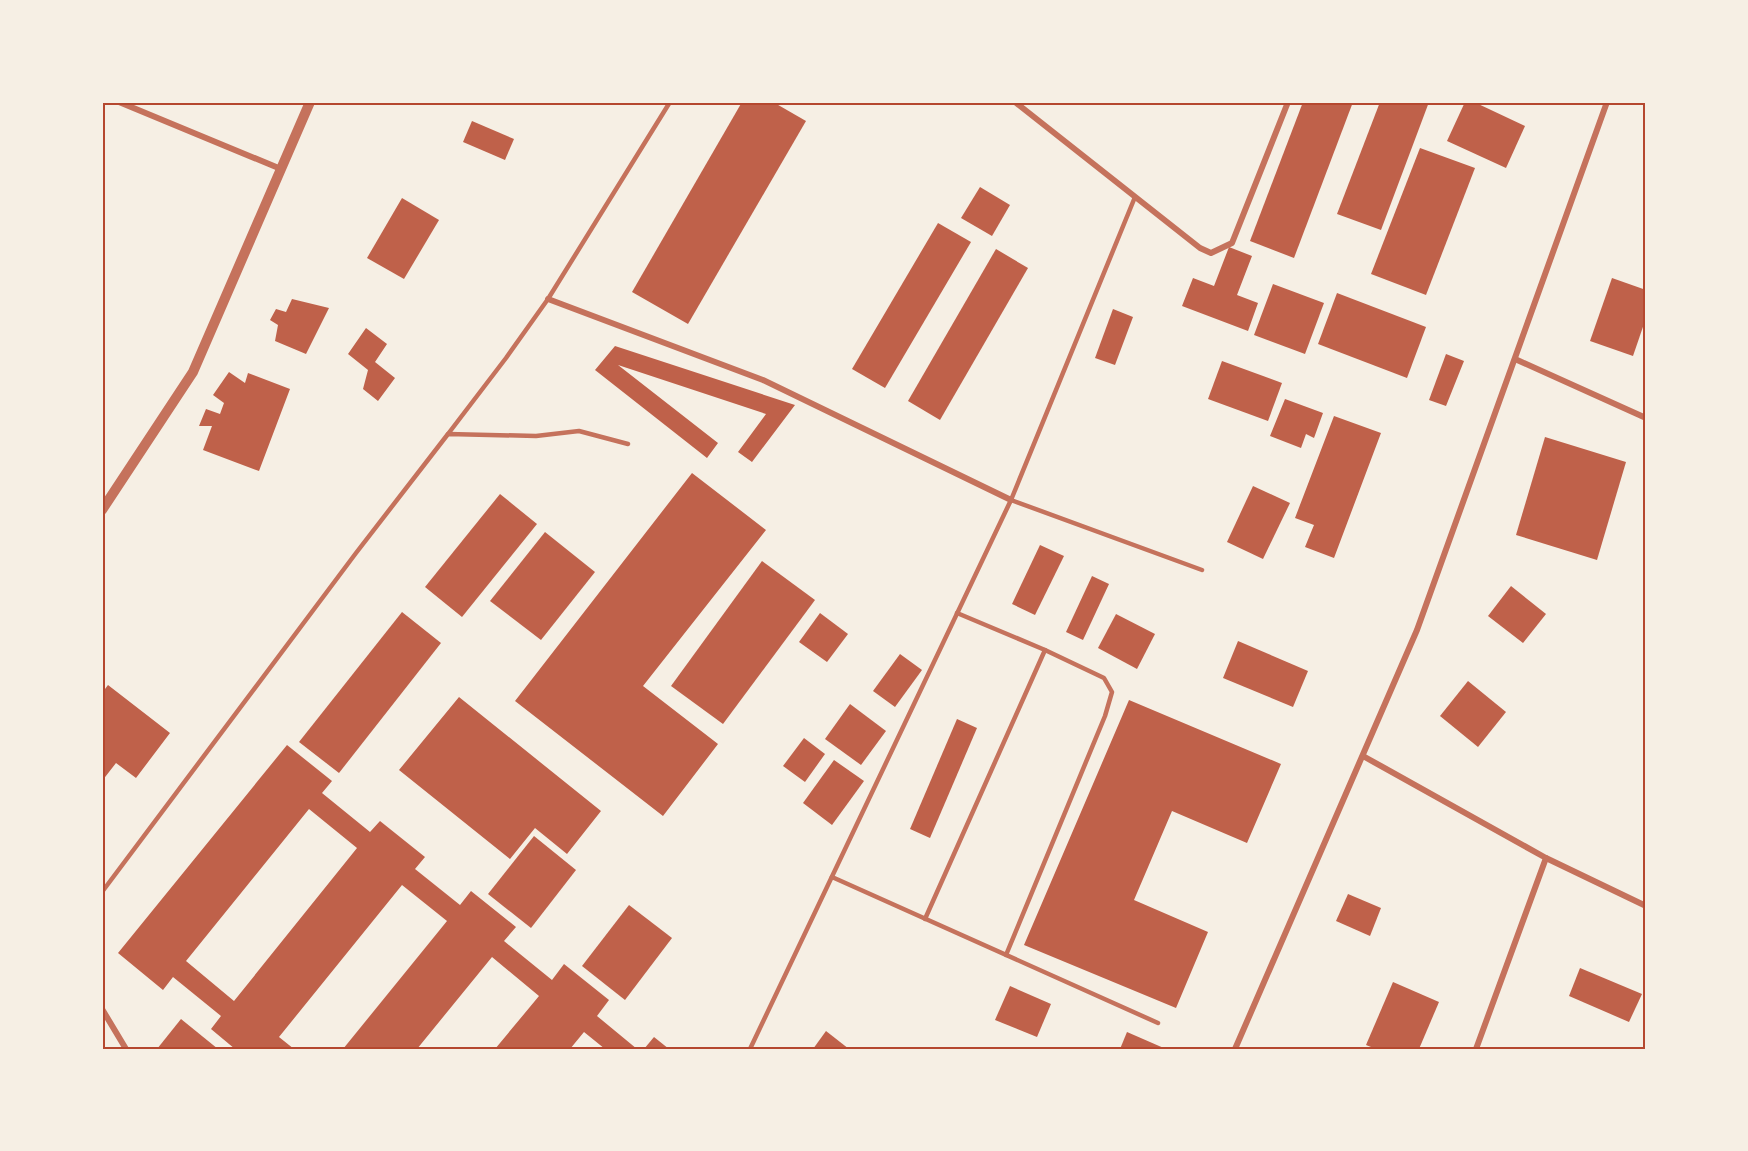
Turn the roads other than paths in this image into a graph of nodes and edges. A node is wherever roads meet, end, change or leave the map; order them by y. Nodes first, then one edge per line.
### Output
1 (118, 102) edge
2 (310, 102) edge
3 (670, 102) edge
4 (1015, 102) edge
5 (1288, 102) edge
6 (1607, 102) edge
7 (281, 169) junction
8 (1135, 197) junction
9 (548, 299) junction
10 (1515, 359) junction
11 (1646, 418) edge
12 (448, 434) junction
13 (628, 444) dead end
14 (1011, 500) junction
15 (102, 510) edge
16 (1202, 570) dead end
17 (957, 613) junction
18 (1045, 650) junction
19 (1363, 756) junction
20 (1546, 858) junction
21 (832, 877) junction
22 (102, 892) edge
23 (1646, 906) edge
24 (925, 918) junction
25 (1006, 955) junction
26 (102, 1009) edge
27 (1158, 1023) dead end
28 (126, 1049) edge
29 (750, 1049) edge
30 (1235, 1049) edge
31 (1476, 1049) edge

1 - 7 street
2 - 7 street
3 - 9 lane
4 - 8 street
5 - 8 street
6 - 10 street
7 - 15 street
8 - 14 lane
9 - 12 lane
9 - 14 street
10 - 11 street
10 - 19 street
12 - 13 lane
12 - 22 lane
14 - 16 lane
14 - 17 lane
17 - 18 lane
17 - 21 lane
18 - 24 lane
18 - 25 lane
19 - 20 street
19 - 30 street
20 - 23 street
20 - 31 street
21 - 24 lane
21 - 29 lane
24 - 25 lane
25 - 27 lane
26 - 28 street

